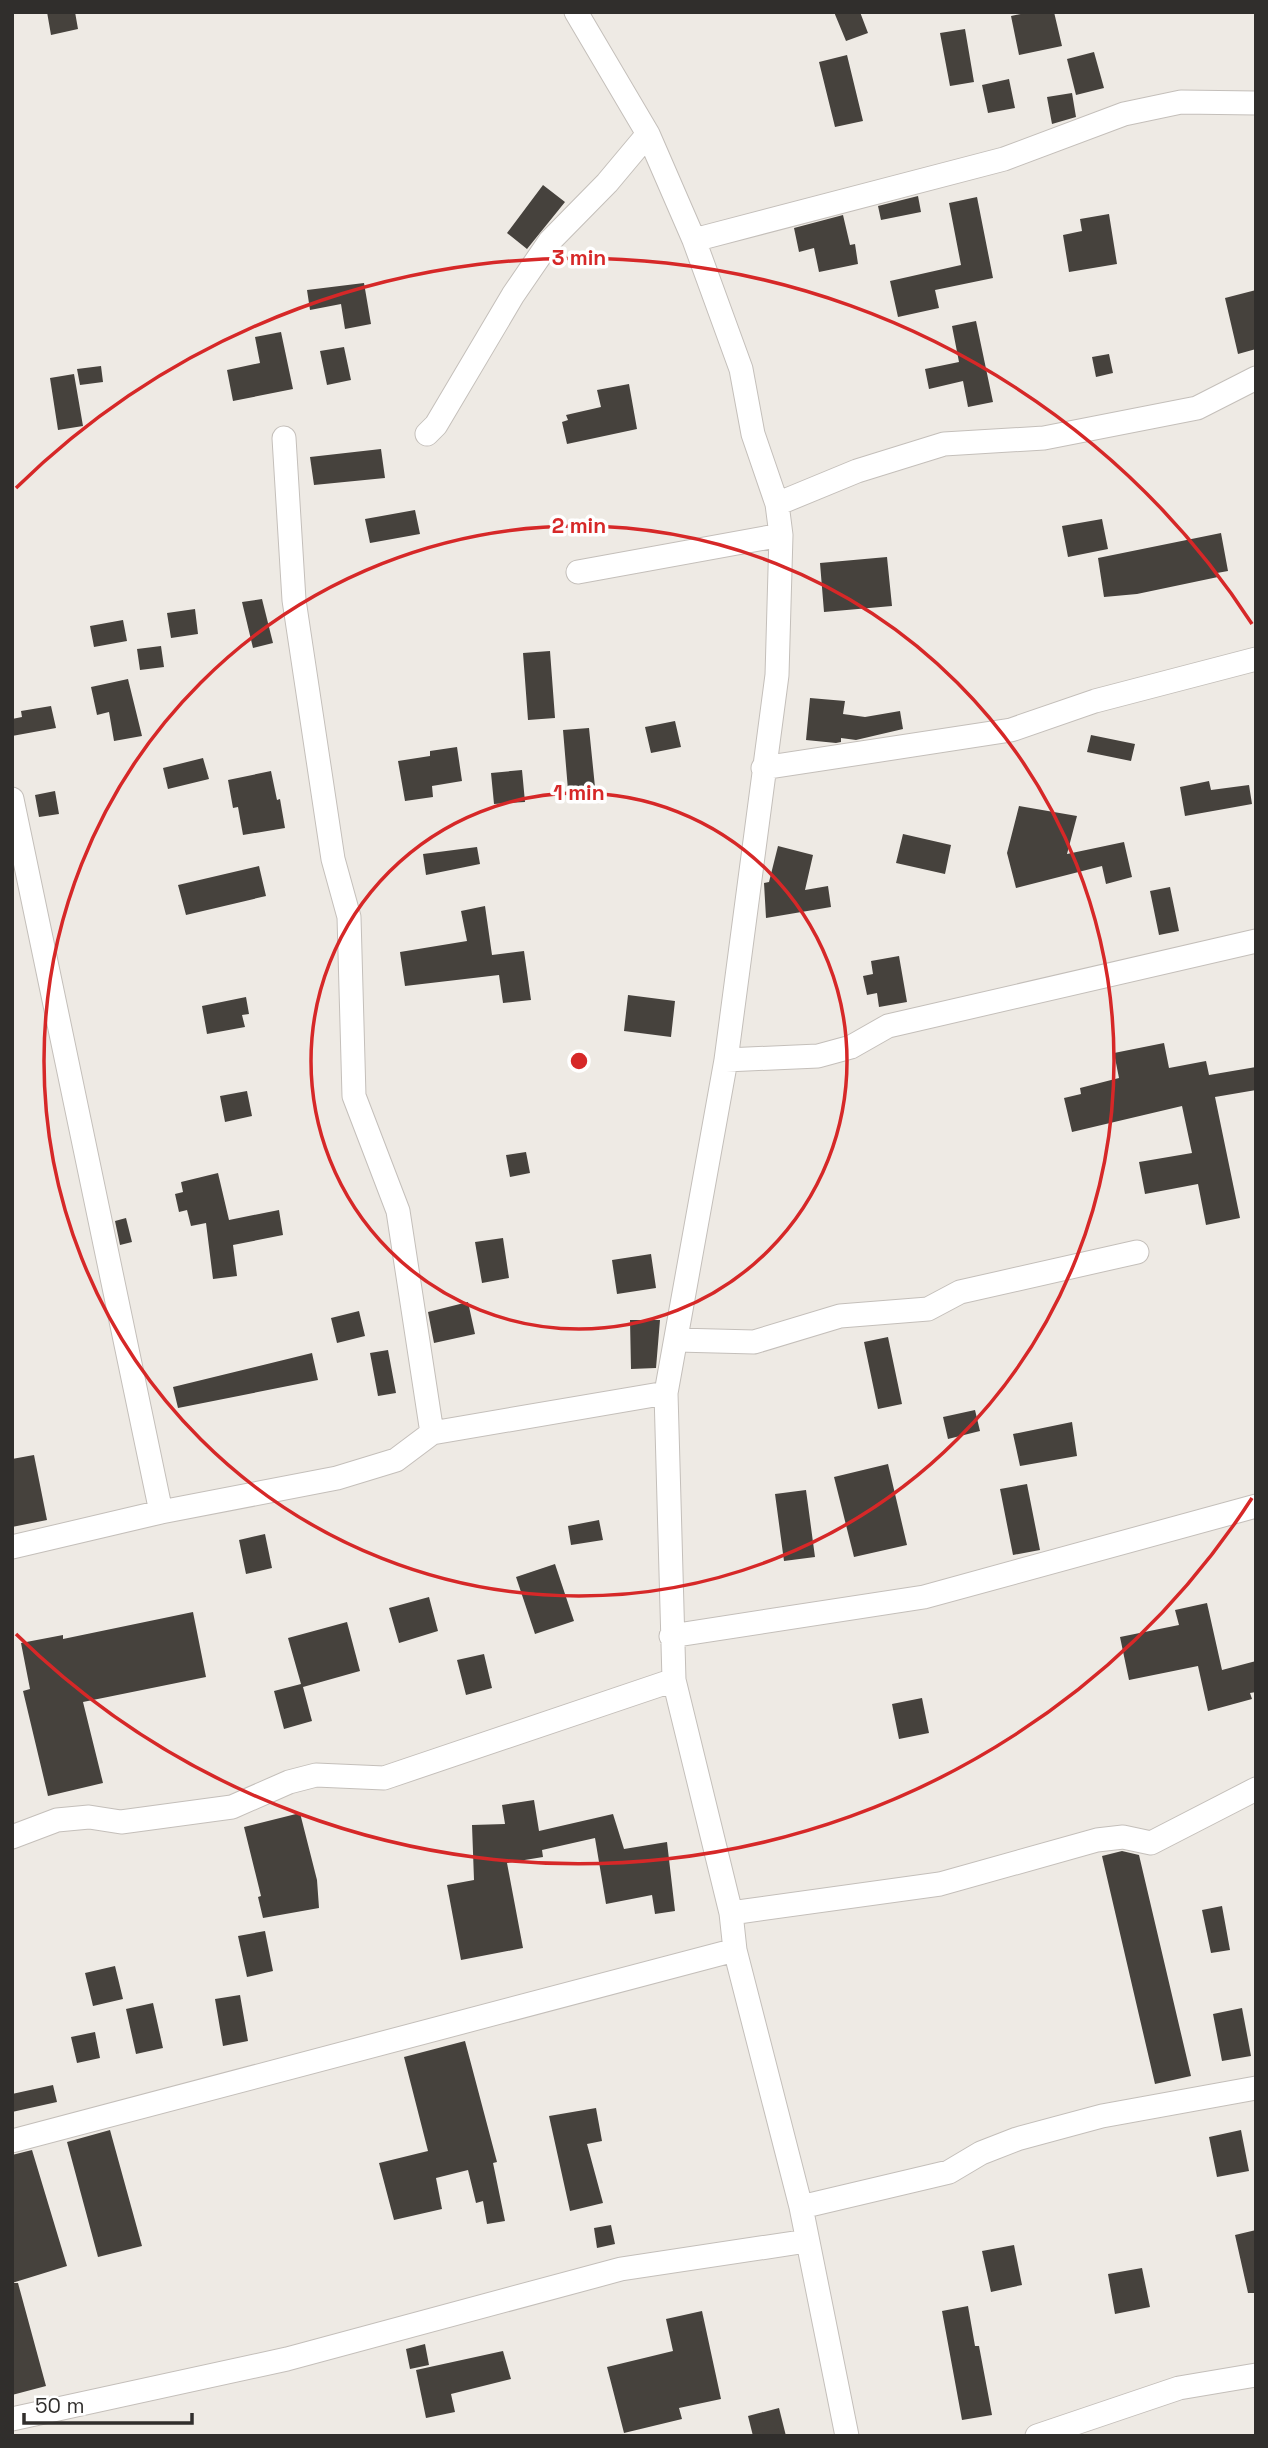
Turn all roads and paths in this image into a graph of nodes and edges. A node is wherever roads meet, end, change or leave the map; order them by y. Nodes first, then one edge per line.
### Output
1 (576, 12) edge
2 (1256, 103) edge
3 (648, 134) junction
4 (694, 240) junction
5 (1256, 378) edge
6 (427, 434) dead end
7 (284, 438) dead end
8 (777, 504) junction
9 (781, 535) junction
10 (578, 572) dead end
11 (1256, 659) edge
12 (763, 768) junction
13 (12, 799) edge
14 (1256, 941) edge
15 (726, 1060) junction
16 (1136, 1252) dead end
17 (677, 1340) junction
18 (666, 1392) junction
19 (432, 1433) junction
20 (1256, 1506) edge
21 (161, 1512) junction
22 (12, 1547) edge
23 (671, 1636) junction
24 (674, 1680) junction
25 (1256, 1789) edge
26 (12, 1837) edge
27 (731, 1913) junction
28 (735, 1950) junction
29 (1256, 2088) edge
30 (12, 2141) edge
31 (801, 2207) junction
32 (807, 2241) junction
33 (1256, 2375) edge
34 (12, 2419) edge
35 (847, 2436) edge
36 (1037, 2436) edge

1 - 3 street
2 - 4 street
3 - 4 street
3 - 6 street
4 - 8 street
5 - 8 street
7 - 19 street
8 - 9 street
9 - 10 street
9 - 12 street
11 - 12 street
12 - 15 street
13 - 21 street
14 - 15 street
15 - 17 street
16 - 17 street
17 - 18 street
18 - 19 street
18 - 23 street
19 - 21 street
20 - 23 street
21 - 22 street
23 - 24 street
24 - 26 street
24 - 27 street
25 - 27 street
27 - 28 street
28 - 30 street
28 - 31 street
29 - 31 street
31 - 32 street
32 - 34 street
32 - 35 street
33 - 36 street

